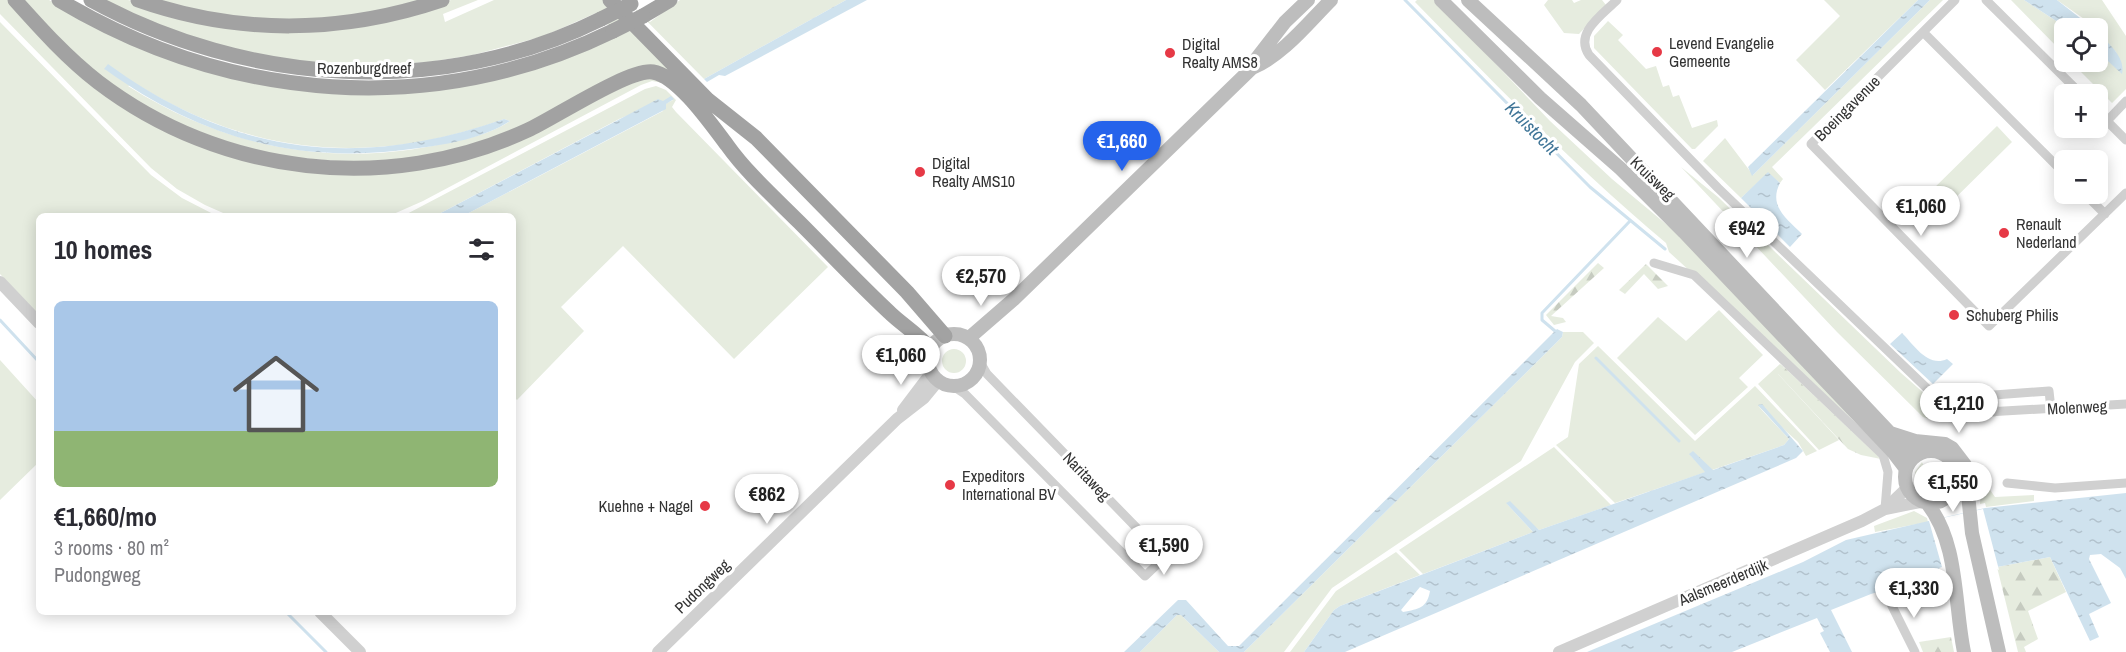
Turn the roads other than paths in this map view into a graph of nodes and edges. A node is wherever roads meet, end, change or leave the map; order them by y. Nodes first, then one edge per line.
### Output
1 (15, 0) edge
2 (59, 0) edge
3 (91, 0) edge
4 (138, 0) edge
5 (442, 0) edge
6 (610, 0) edge
7 (670, 0) edge
8 (1308, 0) edge
9 (1331, 0) edge
10 (1441, 0) edge
11 (1468, 0) edge
12 (1617, 0) edge
13 (1955, 0) edge
14 (1986, 0) edge
15 (635, 2) edge
16 (1923, 32) junction
17 (1252, 68) junction
18 (2071, 84) edge
19 (2126, 100) edge
20 (2108, 120) edge
21 (2108, 122) edge
22 (2126, 140) edge
23 (2054, 163) edge
24 (2126, 193) edge
25 (2096, 204) edge
26 (2105, 213) junction
27 (1654, 263) dead end
28 (0, 282) edge
29 (36, 320) edge
30 (945, 336) junction
31 (972, 342) junction
32 (930, 349) junction
33 (980, 362) junction
34 (935, 377) junction
35 (953, 386) junction
36 (2126, 404) edge
37 (2051, 409) junction
38 (1994, 412) junction
39 (1890, 433) junction
40 (1917, 454) junction
41 (1906, 469) junction
42 (2007, 483) dead end
43 (2126, 483) edge
44 (1961, 487) junction
45 (1906, 488) junction
46 (1923, 503) junction
47 (1885, 509) junction
48 (1888, 598) dead end
49 (323, 615) edge
50 (360, 652) edge
51 (658, 652) edge
52 (1559, 652) edge
53 (1915, 652) edge
54 (1964, 652) edge
55 (1999, 652) edge

1 - 32 highway
2 - 7 highway, Rozenburgdreef, bridge
3 - 15 highway, Rozenburgdreef, bridge
4 - 5 highway
6 - 30 highway
8 - 17 main road
9 - 17 main road
10 - 41 main road, Kruisweg
11 - 39 main road, Kruisweg
12 - 38 street, Molenweg
13 - 16 street, Boeingavenue
14 - 18 street
16 - 23 street
16 - 26 street, Boeingavenue
17 - 31 main road
19 - 20 street
21 - 22 street
24 - 26 street, Boeingavenue
25 - 26 street
27 - 47 street
28 - 29 street
30 - 31 main road
30 - 32 main road
31 - 33 main road
32 - 34 main road
33 - 35 main road
33 - 35 street, Naritaweg
34 - 35 main road
34 - 51 street, Pudongweg
36 - 37 street, Molenweg
37 - 38 street, Molenweg
37 - 38 street
39 - 40 main road, Kruisweg
39 - 44 main road
40 - 41 main road
40 - 44 main road
41 - 45 main road
42 - 43 street
44 - 46 main road
44 - 55 main road
45 - 46 main road
45 - 47 street, Aalsmeerderdijk
46 - 47 street, Aalsmeerderdijk
46 - 54 main road
47 - 52 street, Aalsmeerderdijk
48 - 53 street
49 - 50 street

